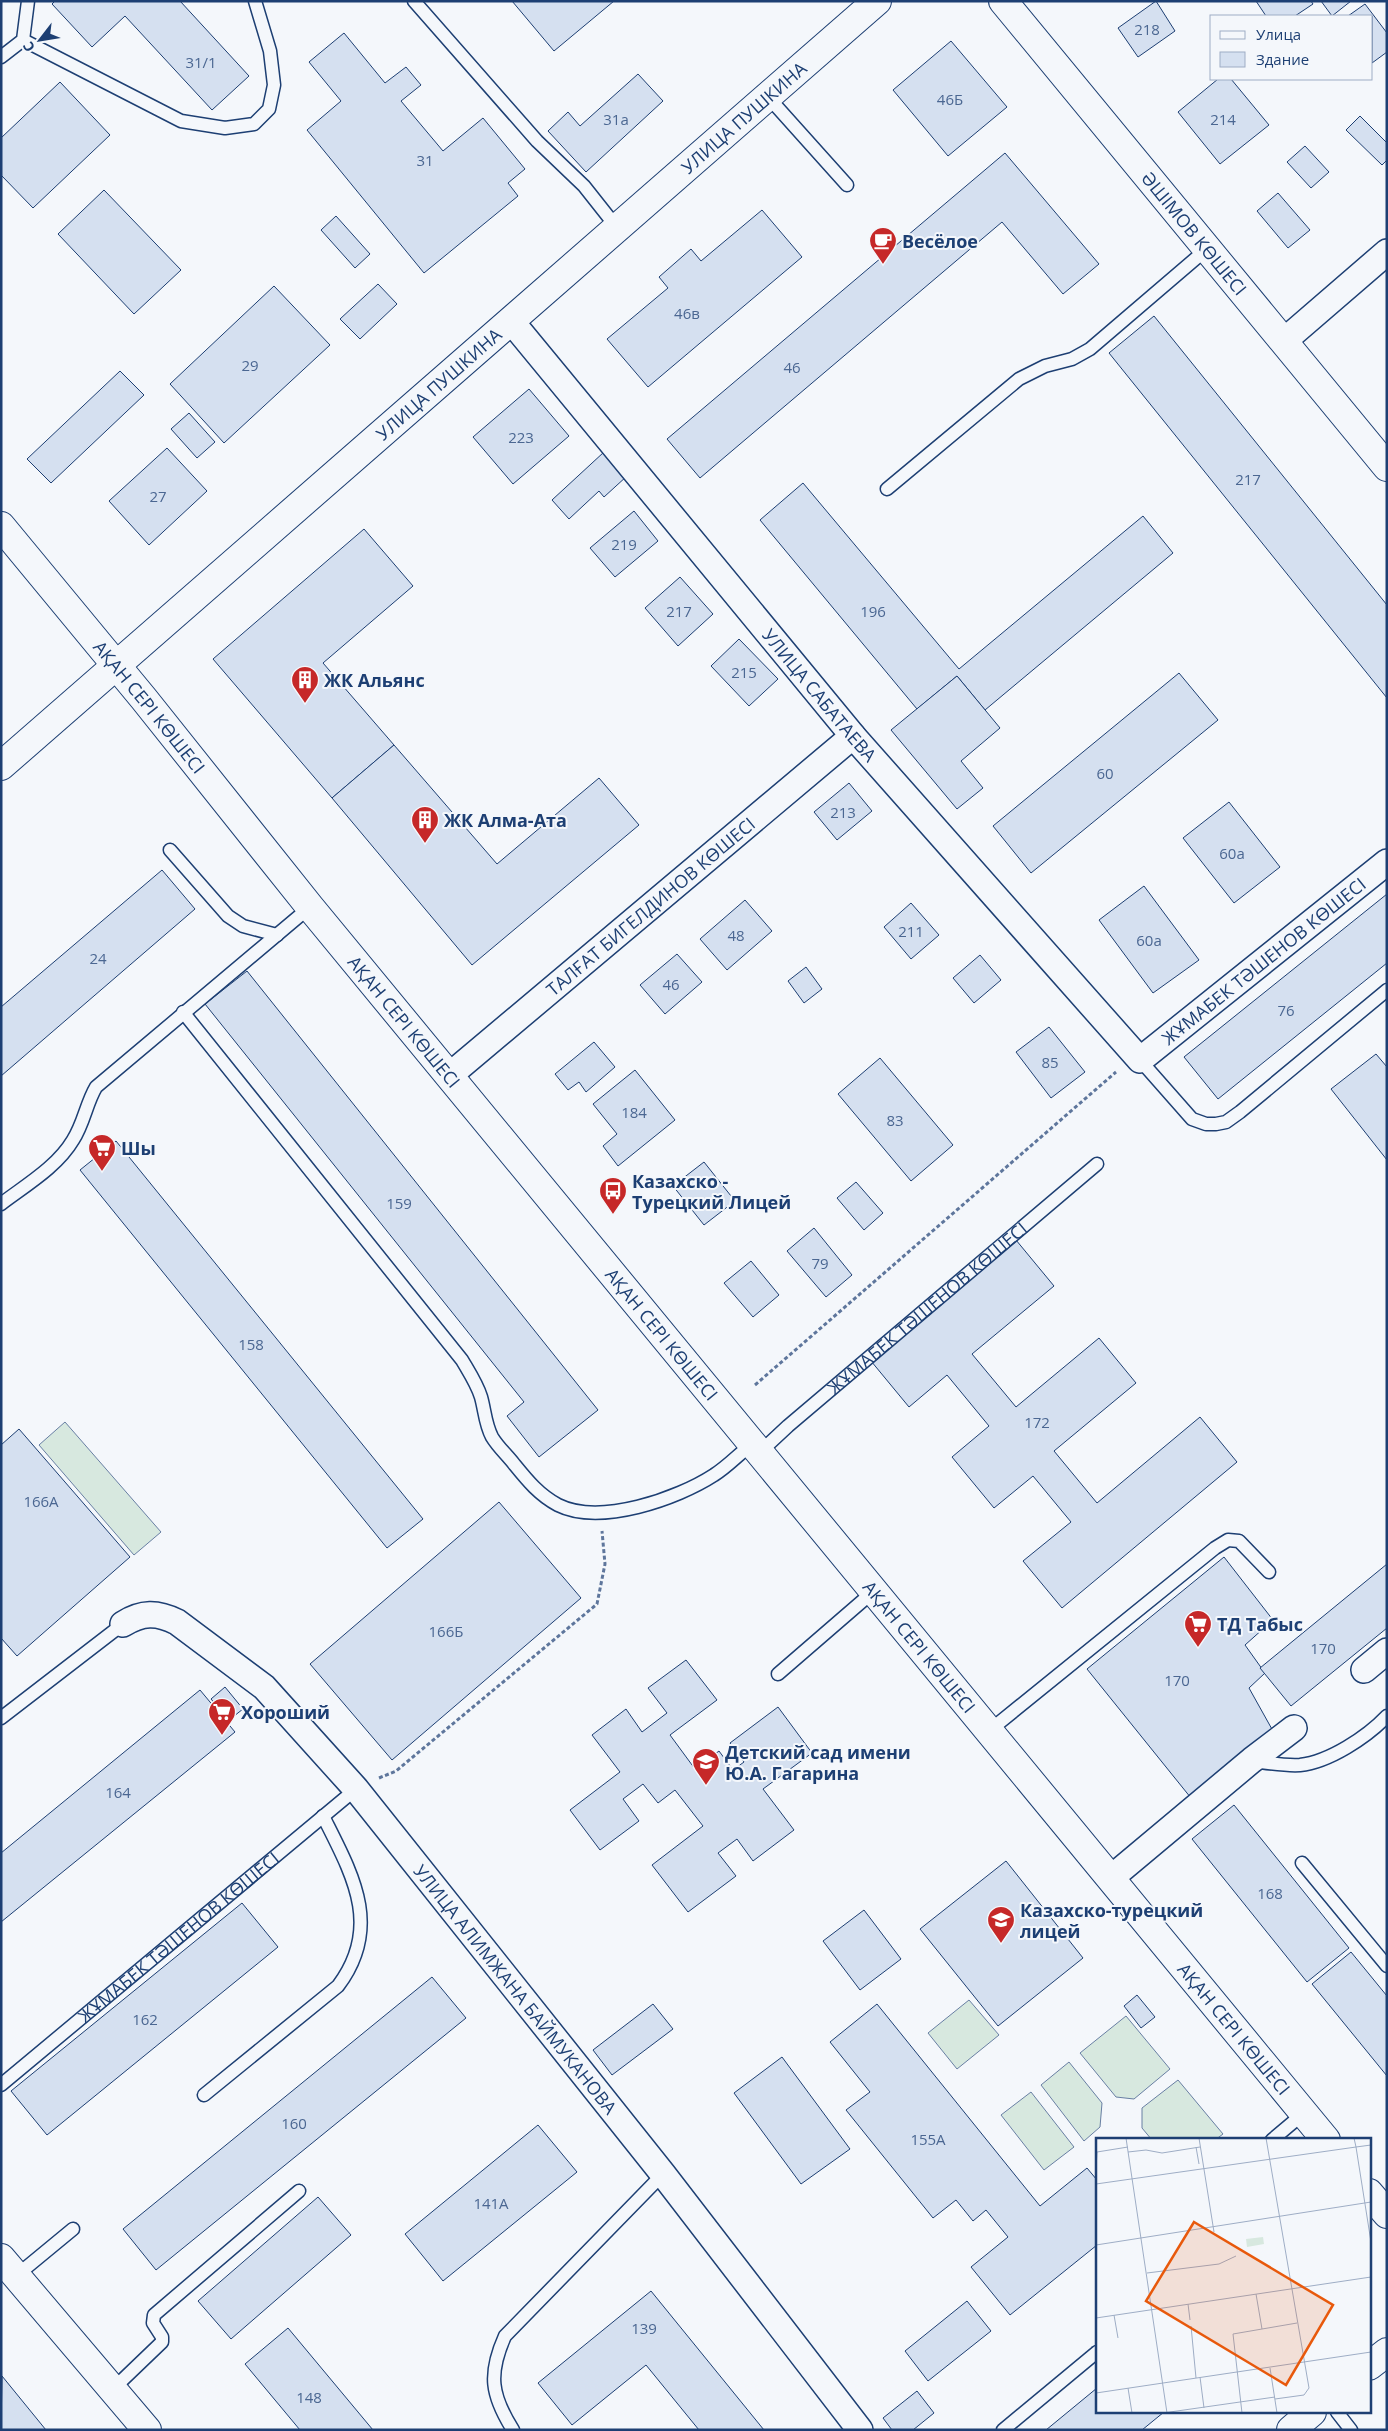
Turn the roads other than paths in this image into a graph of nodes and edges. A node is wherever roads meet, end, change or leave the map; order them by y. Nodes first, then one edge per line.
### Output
1 (28, 1) edge
2 (255, 1) edge
3 (414, 1) edge
4 (877, 1) edge
5 (1003, 1) edge
6 (23, 40) junction
7 (1, 58) edge
8 (769, 98) junction
9 (846, 185) dead end
10 (618, 229) junction
11 (1208, 248) junction
12 (1387, 252) edge
13 (511, 321) junction
14 (1284, 341) junction
15 (1387, 466) edge
16 (887, 489) dead end
17 (1, 526) edge
18 (116, 668) junction
19 (853, 736) junction
20 (1, 766) edge
21 (170, 850) dead end
22 (1387, 862) edge
23 (310, 907) junction
24 (277, 935) junction
25 (1387, 990) edge
26 (183, 1012) junction
27 (1138, 1057) junction
28 (450, 1075) junction
29 (1096, 1164) dead end
30 (1, 1204) edge
31 (756, 1448) junction
32 (1269, 1572) dead end
33 (874, 1591) junction
34 (124, 1624) joint
35 (1387, 1651) edge
36 (1364, 1670) dead end
37 (778, 1674) dead end
38 (1387, 1716) edge
39 (1, 1718) edge
40 (1294, 1728) dead end
41 (989, 1731) junction
42 (1252, 1760) junction
43 (356, 1789) junction
44 (322, 1816) junction
45 (1302, 1863) dead end
46 (1111, 1878) junction
47 (1387, 1966) edge
48 (1, 2085) edge
49 (204, 2095) dead end
50 (1304, 2113) junction
51 (1274, 2138) edge
52 (1324, 2138) edge
53 (663, 2174) junction
54 (299, 2191) dead end
55 (1370, 2194) edge
56 (1387, 2214) edge
57 (73, 2229) dead end
58 (8, 2267) edge
59 (1387, 2352) edge
60 (1096, 2353) edge
61 (1370, 2365) edge
62 (113, 2389) junction
63 (1310, 2414) edge
64 (1339, 2414) edge
65 (147, 2430) edge
66 (513, 2430) edge
67 (860, 2430) edge
68 (1003, 2430) edge
69 (1291, 2430) edge
70 (1352, 2430) edge

1 - 6 lane
2 - 6 lane
3 - 10 lane
4 - 8 street, УЛИЦА ПУШКИНА
5 - 11 street, ӘШІМОВ КӨШЕСІ
6 - 7 lane
8 - 9 lane
8 - 10 street, УЛИЦА ПУШКИНА
10 - 13 street, УЛИЦА ПУШКИНА
11 - 14 street, ӘШІМОВ КӨШЕСІ
11 - 16 lane
12 - 14 street
13 - 18 street, УЛИЦА ПУШКИНА
13 - 19 street, УЛИЦА САБАТАЕВА
14 - 15 street, ӘШІМОВ КӨШЕСІ
17 - 18 street, АҚАН СЕРІ КӨШЕСІ
18 - 20 street, УЛИЦА ПУШКИНА
18 - 23 street, АҚАН СЕРІ КӨШЕСІ
19 - 27 street, УЛИЦА САБАТАЕВА
19 - 28 street, ТАЛҒАТ БИГЕЛДИНОВ КӨШЕСІ
21 - 24 lane
22 - 27 street, ЖҰМАБЕК ТӘШЕНОВ КӨШЕСІ
23 - 24 lane
23 - 28 street, АҚАН СЕРІ КӨШЕСІ
24 - 26 lane
25 - 27 lane
26 - 30 lane
26 - 31 lane, ЖҰМАБЕК ТӘШЕНОВ КӨШЕСІ
28 - 31 street, АҚАН СЕРІ КӨШЕСІ
29 - 31 lane, ЖҰМАБЕК ТӘШЕНОВ КӨШЕСІ
31 - 33 street, АҚАН СЕРІ КӨШЕСІ
32 - 41 lane
33 - 37 lane
33 - 41 street, АҚАН СЕРІ КӨШЕСІ
34 - 39 lane
34 - 43 street, УЛИЦА АЛИМЖАНА БАЙМУКАНОВА
35 - 36 street
38 - 42 lane
40 - 42 street
41 - 46 street, АҚАН СЕРІ КӨШЕСІ
42 - 46 street
43 - 44 lane, ЖҰМАБЕК ТӘШЕНОВ КӨШЕСІ
43 - 53 street, УЛИЦА АЛИМЖАНА БАЙМУКАНОВА
44 - 48 lane, ЖҰМАБЕК ТӘШЕНОВ КӨШЕСІ
44 - 49 lane
45 - 47 lane
46 - 50 street, АҚАН СЕРІ КӨШЕСІ
50 - 51 lane
50 - 52 street, АҚАН СЕРІ КӨШЕСІ
53 - 66 lane
53 - 67 street, УЛИЦА АЛИМЖАНА БАЙМУКАНОВА
54 - 62 lane
55 - 56 street
57 - 58 lane
58 - 62 street
59 - 61 street
60 - 68 lane
62 - 65 street
63 - 69 street
64 - 70 lane

